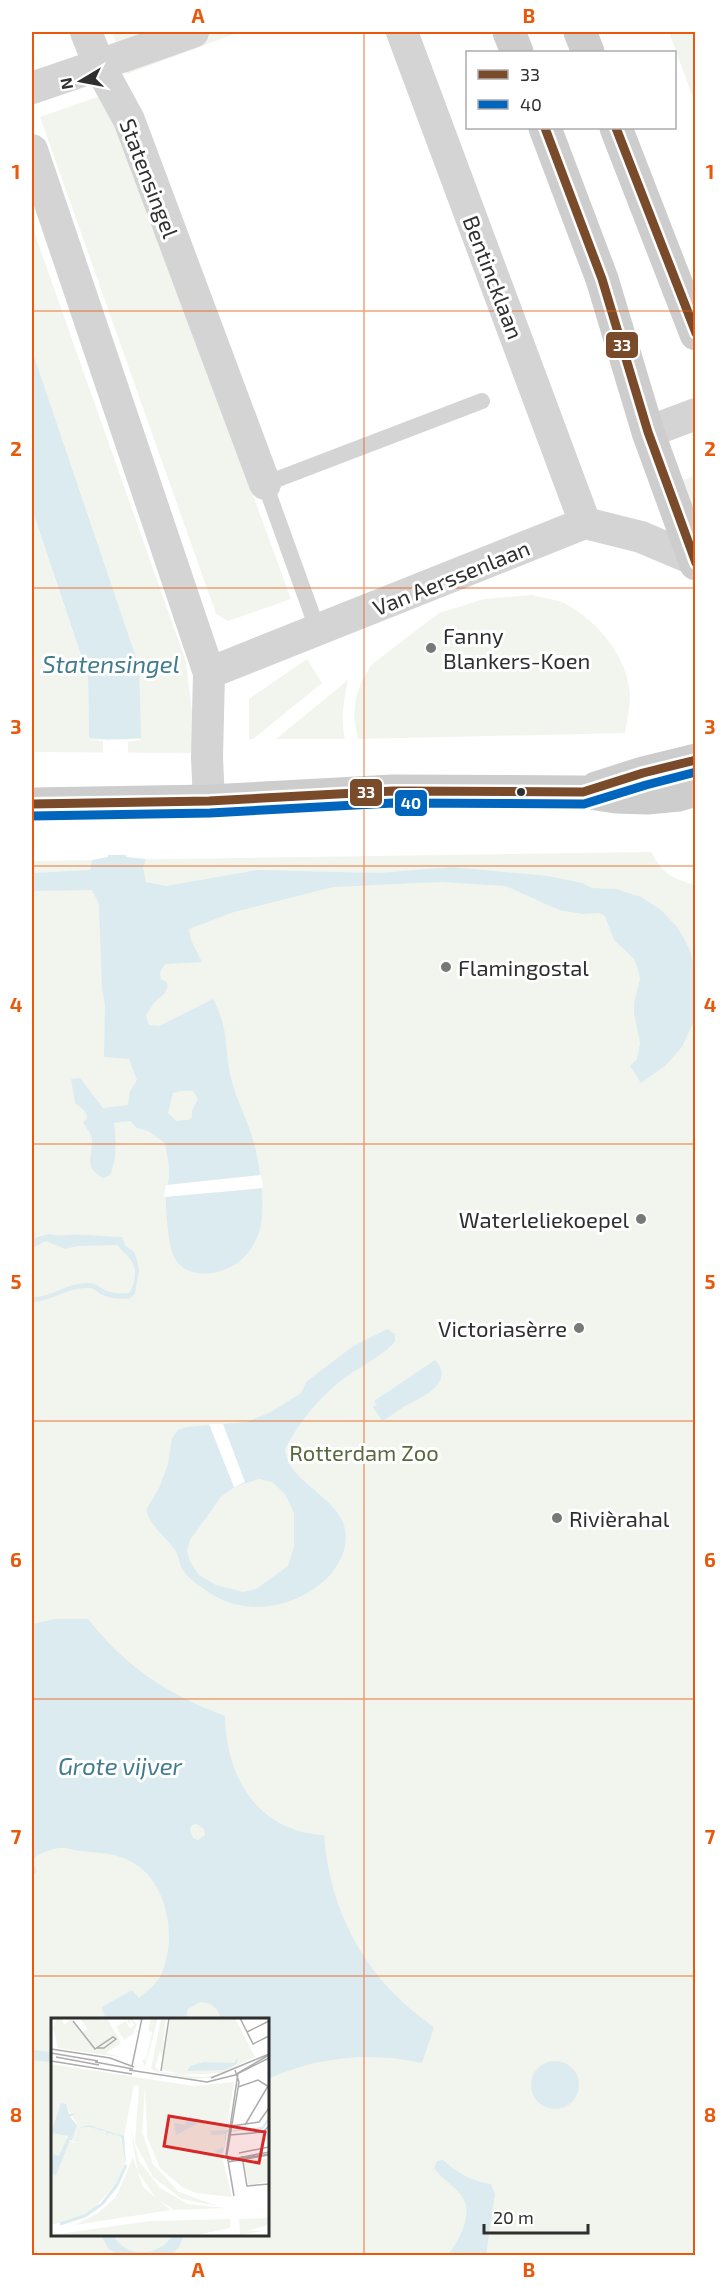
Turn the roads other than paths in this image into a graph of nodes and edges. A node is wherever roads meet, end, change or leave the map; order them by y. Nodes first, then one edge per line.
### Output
1 (86, 32) edge
2 (193, 32) edge
3 (402, 32) edge
4 (509, 32) edge
5 (580, 32) edge
6 (517, 51) edge
7 (588, 51) edge
8 (99, 65) junction
9 (32, 88) edge
10 (545, 129) edge
11 (616, 129) edge
12 (32, 150) edge
13 (696, 334) edge
14 (483, 401) dead end
15 (696, 414) edge
16 (648, 432) junction
17 (265, 484) junction
18 (585, 523) junction
19 (694, 561) edge
20 (318, 631) junction
21 (210, 674) junction
22 (696, 760) edge
23 (696, 790) edge
24 (583, 792) junction
25 (209, 801) junction
26 (32, 804) edge

1 - 8 street, Statensingel
2 - 8 street
3 - 18 street, Bentincklaan
4 - 6 street
5 - 7 street
8 - 9 street
8 - 17 street, Statensingel
10 - 16 street
11 - 13 street
12 - 21 street
14 - 17 lane
15 - 16 street
16 - 19 street
17 - 20 lane, Statensingel
18 - 19 street
18 - 20 street, Van Aerssenlaan
20 - 21 street, Van Aerssenlaan
21 - 25 street
22 - 24 street
23 - 24 street
24 - 25 street
25 - 26 street

